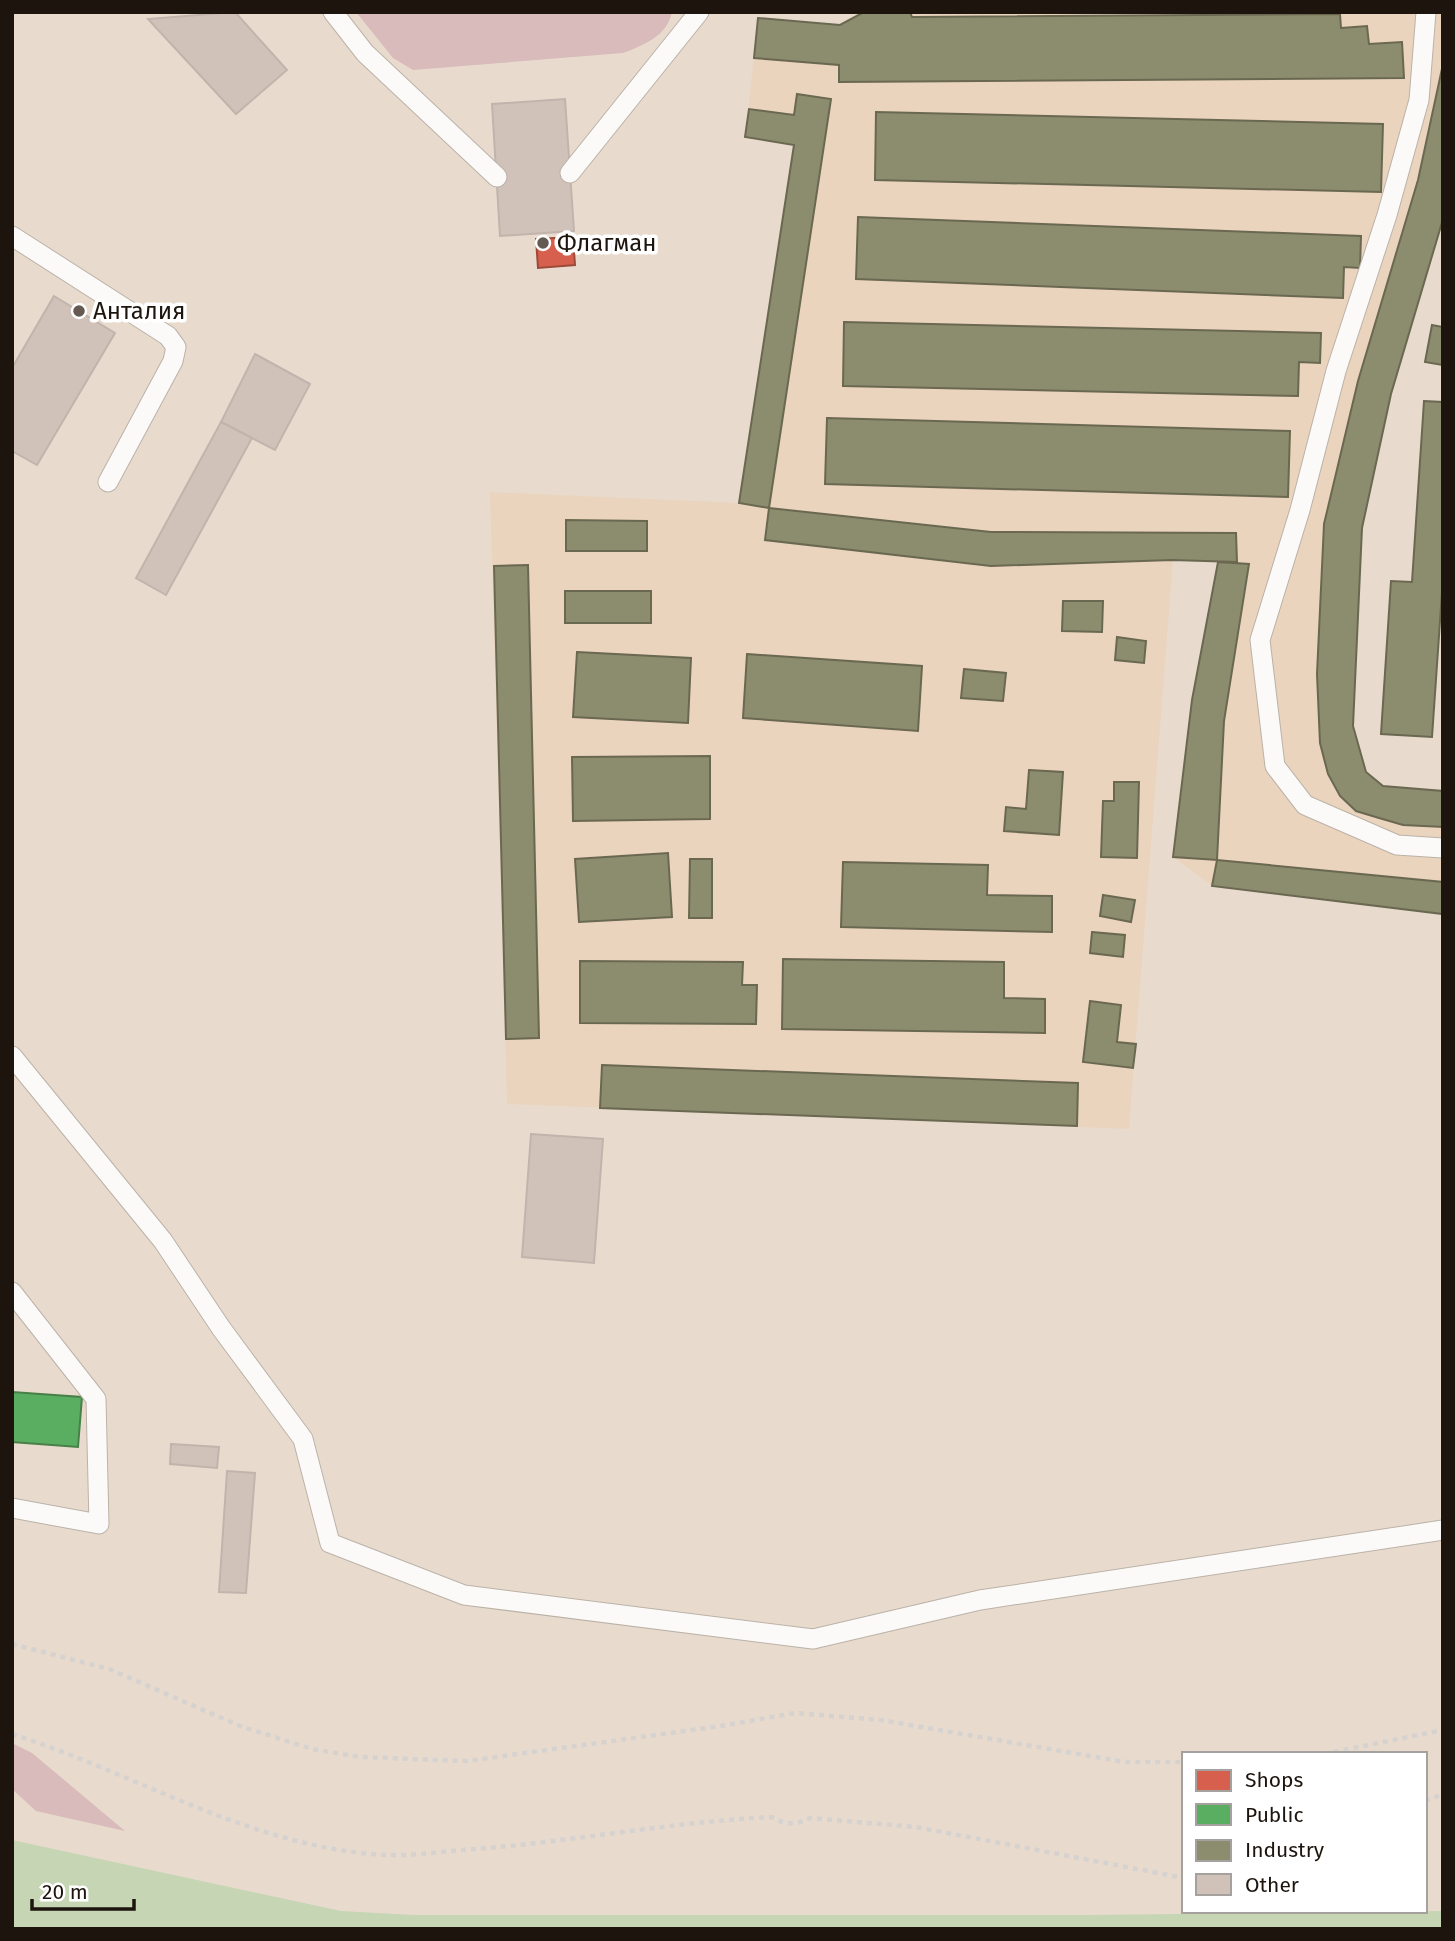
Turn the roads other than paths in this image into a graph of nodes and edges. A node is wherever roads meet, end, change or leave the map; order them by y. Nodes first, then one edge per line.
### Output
1 (333, 12) edge
2 (699, 12) edge
3 (1426, 12) edge
4 (570, 173) dead end
5 (496, 177) dead end
6 (12, 236) edge
7 (108, 482) dead end
8 (1443, 848) edge
9 (12, 1056) edge
10 (12, 1292) edge
11 (12, 1508) edge
12 (1443, 1530) edge

1 - 5 lane
2 - 4 lane
3 - 8 lane
6 - 7 lane
9 - 12 lane
10 - 11 lane

